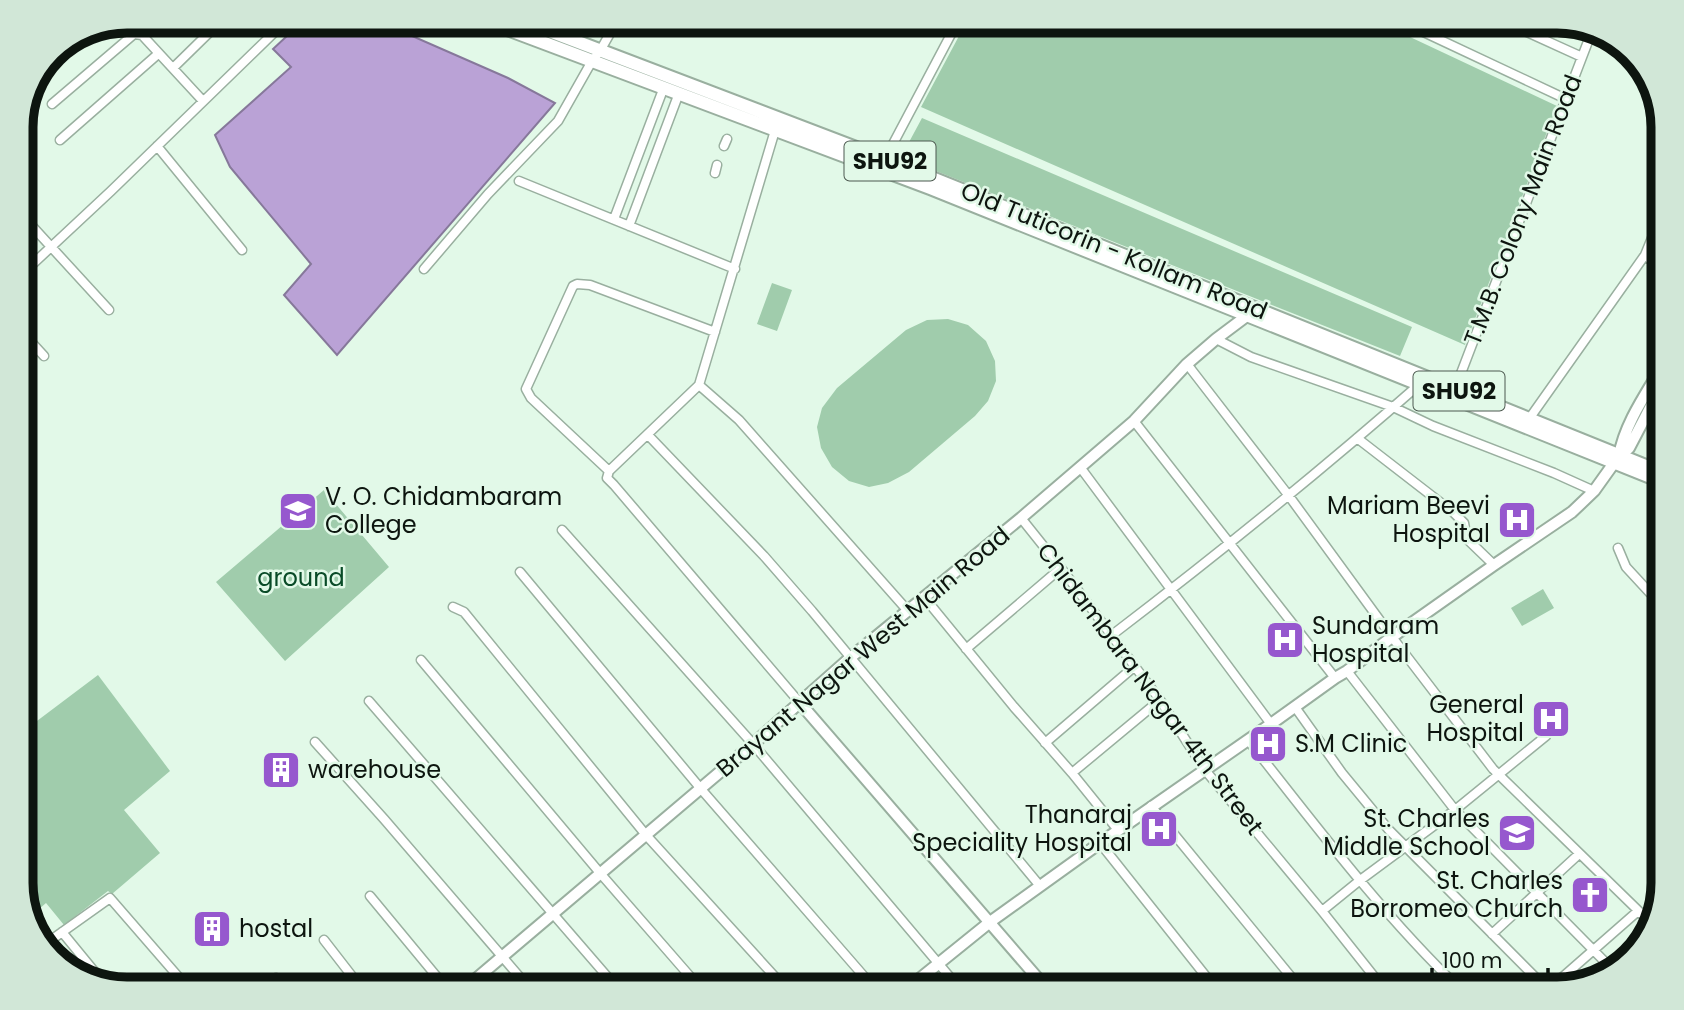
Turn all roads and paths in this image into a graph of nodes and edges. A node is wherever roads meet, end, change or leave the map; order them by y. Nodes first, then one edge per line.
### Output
1 (209, 33) edge
2 (274, 33) edge
3 (524, 33) edge
4 (548, 33) edge
5 (610, 33) edge
6 (952, 33) edge
7 (1426, 33) edge
8 (1529, 33) edge
9 (142, 35) joint
10 (1589, 39) edge
11 (158, 54) junction
12 (596, 56) junction
13 (1582, 57) junction
14 (173, 68) junction
15 (664, 87) junction
16 (679, 93) junction
17 (1566, 99) junction
18 (203, 101) junction
19 (52, 104) dead end
20 (777, 124) junction
21 (60, 139) dead end
22 (157, 146) junction
23 (886, 159) junction
24 (519, 181) dead end
25 (614, 219) junction
26 (33, 226) edge
27 (629, 226) junction
28 (1651, 240) edge
29 (52, 246) junction
30 (242, 250) dead end
31 (1645, 255) junction
32 (1651, 260) edge
33 (33, 264) edge
34 (424, 269) dead end
35 (734, 269) junction
36 (108, 310) dead end
37 (1252, 312) junction
38 (715, 332) junction
39 (1216, 339) junction
40 (33, 344) edge
41 (44, 356) dead end
42 (1188, 365) junction
43 (1422, 381) junction
44 (699, 385) junction
45 (1651, 386) edge
46 (1455, 389) junction
47 (1651, 406) edge
48 (1393, 407) junction
49 (1529, 419) junction
50 (1134, 421) junction
51 (648, 435) junction
52 (1357, 438) junction
53 (1617, 459) junction
54 (1080, 467) junction
55 (1651, 469) edge
56 (609, 471) junction
57 (1651, 476) edge
58 (1594, 491) junction
59 (1289, 496) junction
60 (1021, 518) junction
61 (562, 530) dead end
62 (1229, 544) junction
63 (1618, 548) dead end
64 (1494, 565) junction
65 (1061, 568) junction
66 (520, 572) dead end
67 (1172, 589) junction
68 (1651, 593) edge
69 (924, 597) junction
70 (453, 607) dead end
71 (908, 611) junction
72 (1112, 635) junction
73 (1392, 637) junction
74 (967, 649) junction
75 (850, 659) junction
76 (421, 660) dead end
77 (1135, 666) junction
78 (1347, 671) junction
79 (1335, 678) junction
80 (1160, 700) junction
81 (369, 701) dead end
82 (800, 702) junction
83 (1295, 706) junction
84 (1271, 724) junction
85 (1546, 736) dead end
86 (1248, 740) junction
87 (315, 742) dead end
88 (1045, 743) junction
89 (753, 744) junction
90 (1205, 770) junction
91 (1072, 773) junction
92 (1499, 775) junction
93 (701, 789) junction
94 (1151, 806) junction
95 (1455, 810) junction
96 (1118, 830) junction
97 (646, 835) junction
98 (1100, 843) junction
99 (1405, 847) junction
100 (1579, 853) junction
101 (600, 873) junction
102 (1359, 881) junction
103 (1040, 886) junction
104 (1536, 893) junction
105 (370, 896) dead end
106 (1322, 911) junction
107 (1638, 911) junction
108 (554, 914) junction
109 (1645, 917) edge
110 (990, 922) junction
111 (62, 932) junction
112 (1492, 934) junction
113 (52, 939) edge
114 (324, 940) dead end
115 (1592, 949) junction
116 (502, 957) junction
117 (1606, 963) edge
118 (939, 964) junction
119 (89, 966) joint
120 (93, 971) edge
121 (179, 977) edge
122 (353, 977) edge
123 (437, 977) edge
124 (478, 977) edge
125 (520, 977) edge
126 (608, 977) edge
127 (691, 977) edge
128 (775, 977) edge
129 (865, 977) edge
130 (922, 977) edge
131 (950, 977) edge
132 (1037, 977) edge
133 (1206, 977) edge
134 (1291, 977) edge
135 (1373, 977) edge
136 (1445, 977) edge
137 (1536, 977) edge
138 (1562, 977) edge

1 - 14 street
2 - 18 street
3 - 12 main road
4 - 12 main road, Old Tuticorin - Kollam Road / SHU92
5 - 12 street
6 - 23 street
7 - 17 street
8 - 13 street
9 - 11 street
9 - 19 street
10 - 13 street, T.M.B. Colony Main Road
11 - 14 street
11 - 21 street
12 - 15 main road
12 - 20 main road, Old Tuticorin - Kollam Road / SHU92
12 - 34 street
13 - 17 street, T.M.B. Colony Main Road
14 - 18 street
15 - 16 main road
15 - 25 street
16 - 20 main road
16 - 27 street
17 - 46 street, T.M.B. Colony Main Road
18 - 22 street
20 - 23 main road, Old Tuticorin - Kollam Road / SHU92
20 - 35 street
20 - 37 main road
22 - 29 street
22 - 30 street
23 - 37 main road, Old Tuticorin - Kollam Road / SHU92
24 - 25 street
25 - 27 street
26 - 29 street
27 - 35 street
28 - 31 street
29 - 33 street
29 - 36 street
31 - 32 street
31 - 49 street
35 - 38 street
37 - 39 street, Brayant Nagar West Main Road
37 - 43 main road, Old Tuticorin - Kollam Road / SHU92
38 - 44 street
38 - 56 street
39 - 42 street, Brayant Nagar West Main Road
39 - 48 street
40 - 41 street
42 - 50 street, Brayant Nagar West Main Road
42 - 59 street
43 - 46 main road, Old Tuticorin - Kollam Road / SHU92
43 - 48 street
43 - 53 main road
44 - 51 street
44 - 71 street
45 - 53 street
46 - 49 main road, Old Tuticorin - Kollam Road / SHU92
47 - 53 street
48 - 52 street
48 - 58 street
49 - 53 main road, Old Tuticorin - Kollam Road / SHU92
50 - 54 street, Brayant Nagar West Main Road
50 - 62 street
51 - 56 street
51 - 75 street
52 - 59 street
52 - 64 street
53 - 55 main road, Old Tuticorin - Kollam Road / SHU92
53 - 57 main road
53 - 58 street
54 - 60 street, Brayant Nagar West Main Road
54 - 67 street
56 - 82 street
58 - 64 street
59 - 62 street
59 - 73 street
60 - 65 street, Chidambara Nagar 4th Street
60 - 69 street, Brayant Nagar West Main Road
61 - 89 street
62 - 67 street
62 - 79 street
63 - 68 street
64 - 73 street
65 - 72 street, Chidambara Nagar 4th Street
65 - 74 street
66 - 93 street
67 - 72 street
67 - 84 street
69 - 71 street, Brayant Nagar West Main Road
69 - 74 street
70 - 97 street
71 - 75 street, Brayant Nagar West Main Road
72 - 77 street, Chidambara Nagar 4th Street
73 - 78 street
73 - 92 street
74 - 88 street
75 - 82 street, Brayant Nagar West Main Road
75 - 103 street
76 - 101 street
77 - 80 street, Chidambara Nagar 4th Street
77 - 88 street
78 - 79 street
78 - 95 street
79 - 83 street
80 - 90 street, Chidambara Nagar 4th Street
80 - 91 street
81 - 108 street
82 - 89 street, Brayant Nagar West Main Road
82 - 110 street
83 - 84 street
83 - 99 street
84 - 86 street
85 - 92 street
86 - 90 street
86 - 102 street
87 - 116 street
88 - 91 street
89 - 93 street, Brayant Nagar West Main Road
89 - 118 street
90 - 94 street
90 - 106 street, Chidambara Nagar 4th Street
91 - 96 street
92 - 95 street
92 - 100 street
93 - 97 street, Brayant Nagar West Main Road
93 - 129 street
94 - 96 street
94 - 134 street
95 - 99 street
95 - 104 street
96 - 98 street
97 - 101 street, Brayant Nagar West Main Road
97 - 128 street
98 - 103 street
98 - 133 street
99 - 102 street
99 - 112 street
100 - 104 street
100 - 107 street
101 - 108 street, Brayant Nagar West Main Road
101 - 127 street
102 - 106 street
102 - 136 street
103 - 110 street
104 - 112 street
104 - 115 street
105 - 123 street
106 - 135 street, Chidambara Nagar 4th Street
107 - 109 street
107 - 115 street
108 - 116 street, Brayant Nagar West Main Road
108 - 126 street
110 - 118 street
110 - 132 street
111 - 113 street
111 - 119 street
111 - 121 street
112 - 137 street
114 - 122 street
115 - 117 street
115 - 138 street
116 - 124 street, Brayant Nagar West Main Road
116 - 125 street
118 - 130 street
118 - 131 street
119 - 120 street

